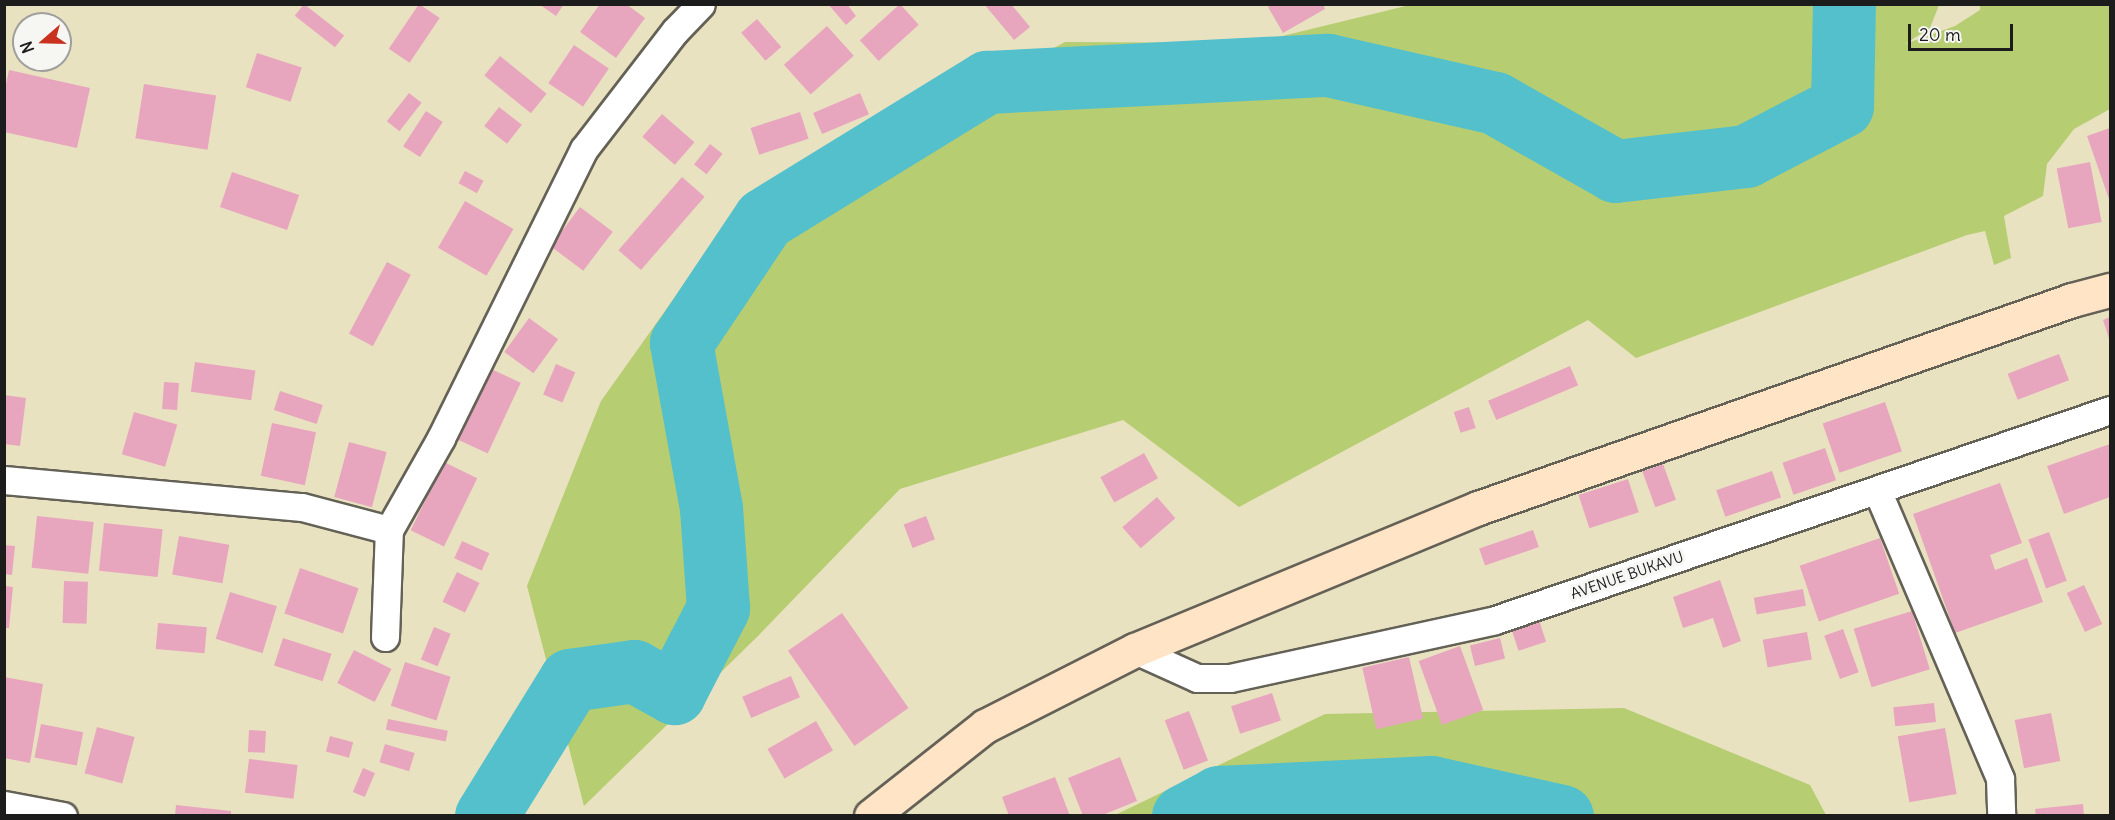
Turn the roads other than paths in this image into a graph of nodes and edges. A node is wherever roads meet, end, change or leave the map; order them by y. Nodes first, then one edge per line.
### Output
1 (701, 4) edge
2 (2110, 290) edge
3 (2110, 410) edge
4 (4, 480) edge
5 (1877, 490) junction
6 (389, 530) junction
7 (385, 637) dead end
8 (1135, 650) junction
9 (4, 805) edge
10 (63, 816) edge
11 (871, 816) edge
12 (2001, 816) edge

1 - 6 street
2 - 8 street
3 - 5 street, AVENUE BUKAVU
4 - 6 street
5 - 8 street, AVENUE BUKAVU
5 - 12 street
6 - 7 street
8 - 11 street
9 - 10 street

